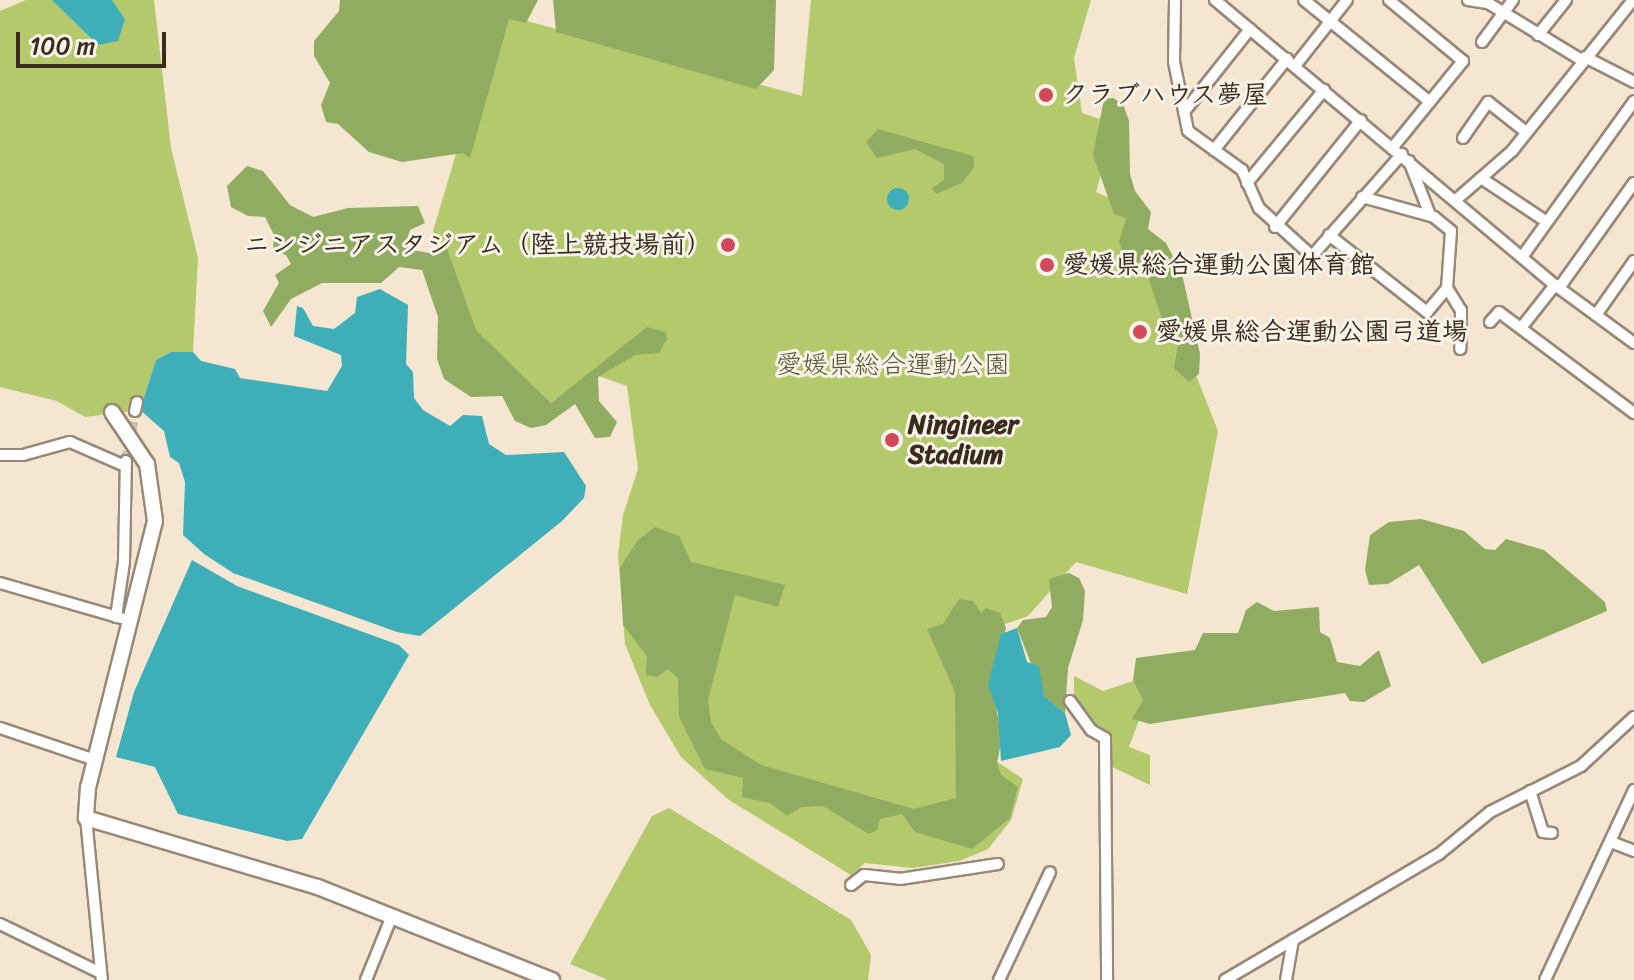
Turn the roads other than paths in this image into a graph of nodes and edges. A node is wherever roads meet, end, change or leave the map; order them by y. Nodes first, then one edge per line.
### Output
1 (1175, 0) edge
2 (1215, 0) edge
3 (1304, 0) edge
4 (1347, 0) edge
5 (1389, 0) edge
6 (1468, 0) edge
7 (1513, 0) edge
8 (1566, 0) edge
9 (1633, 0) edge
10 (1504, 12) junction
11 (1330, 21) junction
12 (1250, 29) junction
13 (1538, 35) junction
14 (1482, 42) dead end
15 (1584, 59) junction
16 (1291, 62) junction
17 (1634, 82) edge
18 (1324, 90) junction
19 (1634, 101) edge
20 (1430, 102) junction
21 (1184, 112) junction
22 (1361, 120) junction
23 (1526, 132) junction
24 (1463, 138) dead end
25 (1214, 150) junction
26 (1401, 153) junction
27 (1481, 178) junction
28 (1247, 183) junction
29 (1634, 183) edge
30 (1362, 197) junction
31 (1457, 199) junction
32 (1430, 215) junction
33 (1547, 222) junction
34 (1275, 227) junction
35 (1329, 235) junction
36 (1522, 257) junction
37 (1633, 264) edge
38 (1557, 286) junction
39 (1447, 288) junction
40 (1596, 315) junction
41 (1490, 322) dead end
42 (1521, 328) junction
43 (1634, 343) edge
44 (1460, 349) dead end
45 (112, 412) dead end
46 (1634, 413) edge
47 (0, 455) edge
48 (0, 583) edge
49 (116, 617) junction
50 (132, 621) junction
51 (1070, 701) dead end
52 (1634, 717) edge
53 (0, 728) edge
54 (95, 760) junction
55 (1634, 790) edge
56 (1530, 791) junction
57 (86, 818) junction
58 (1543, 832) dead end
59 (1611, 842) junction
60 (1634, 851) edge
61 (998, 864) dead end
62 (1050, 872) dead end
63 (851, 885) dead end
64 (392, 916) junction
65 (0, 924) edge
66 (1293, 940) junction
67 (95, 976) edge
68 (366, 980) edge
69 (552, 980) edge
70 (999, 980) edge
71 (1107, 980) edge
72 (1225, 980) edge
73 (1286, 980) edge
74 (1545, 980) edge

1 - 21 street
2 - 12 street
3 - 11 street
4 - 11 street
5 - 20 street
6 - 10 street
7 - 10 street
8 - 13 street
9 - 15 street
10 - 13 street
10 - 14 street
11 - 16 street
11 - 20 street
12 - 16 street
12 - 21 street
13 - 15 street
15 - 17 street
15 - 23 street
16 - 18 street
16 - 25 street
18 - 22 street
18 - 28 street
19 - 33 street
20 - 26 street
21 - 25 street
22 - 26 street
22 - 34 street
23 - 24 street
23 - 27 street
25 - 28 street
26 - 30 street
26 - 31 street
26 - 32 street
27 - 31 street
27 - 33 street
28 - 34 street
29 - 38 street
30 - 32 street
30 - 35 street
31 - 36 street
32 - 39 street
33 - 36 street
34 - 35 street
35 - 39 street
36 - 38 street
37 - 40 street
38 - 40 street
38 - 42 street
39 - 44 street
40 - 43 street
41 - 42 street
42 - 46 street
45 - 50 street
47 - 49 street
48 - 49 street
49 - 50 street
50 - 54 street
51 - 71 street
52 - 56 street
53 - 54 street
54 - 57 street
55 - 59 street
56 - 58 street
56 - 66 street
57 - 64 street
57 - 67 street
59 - 60 street
59 - 74 street
61 - 63 street
62 - 70 street
64 - 68 street
64 - 69 street
65 - 67 street
66 - 72 street
66 - 73 street

